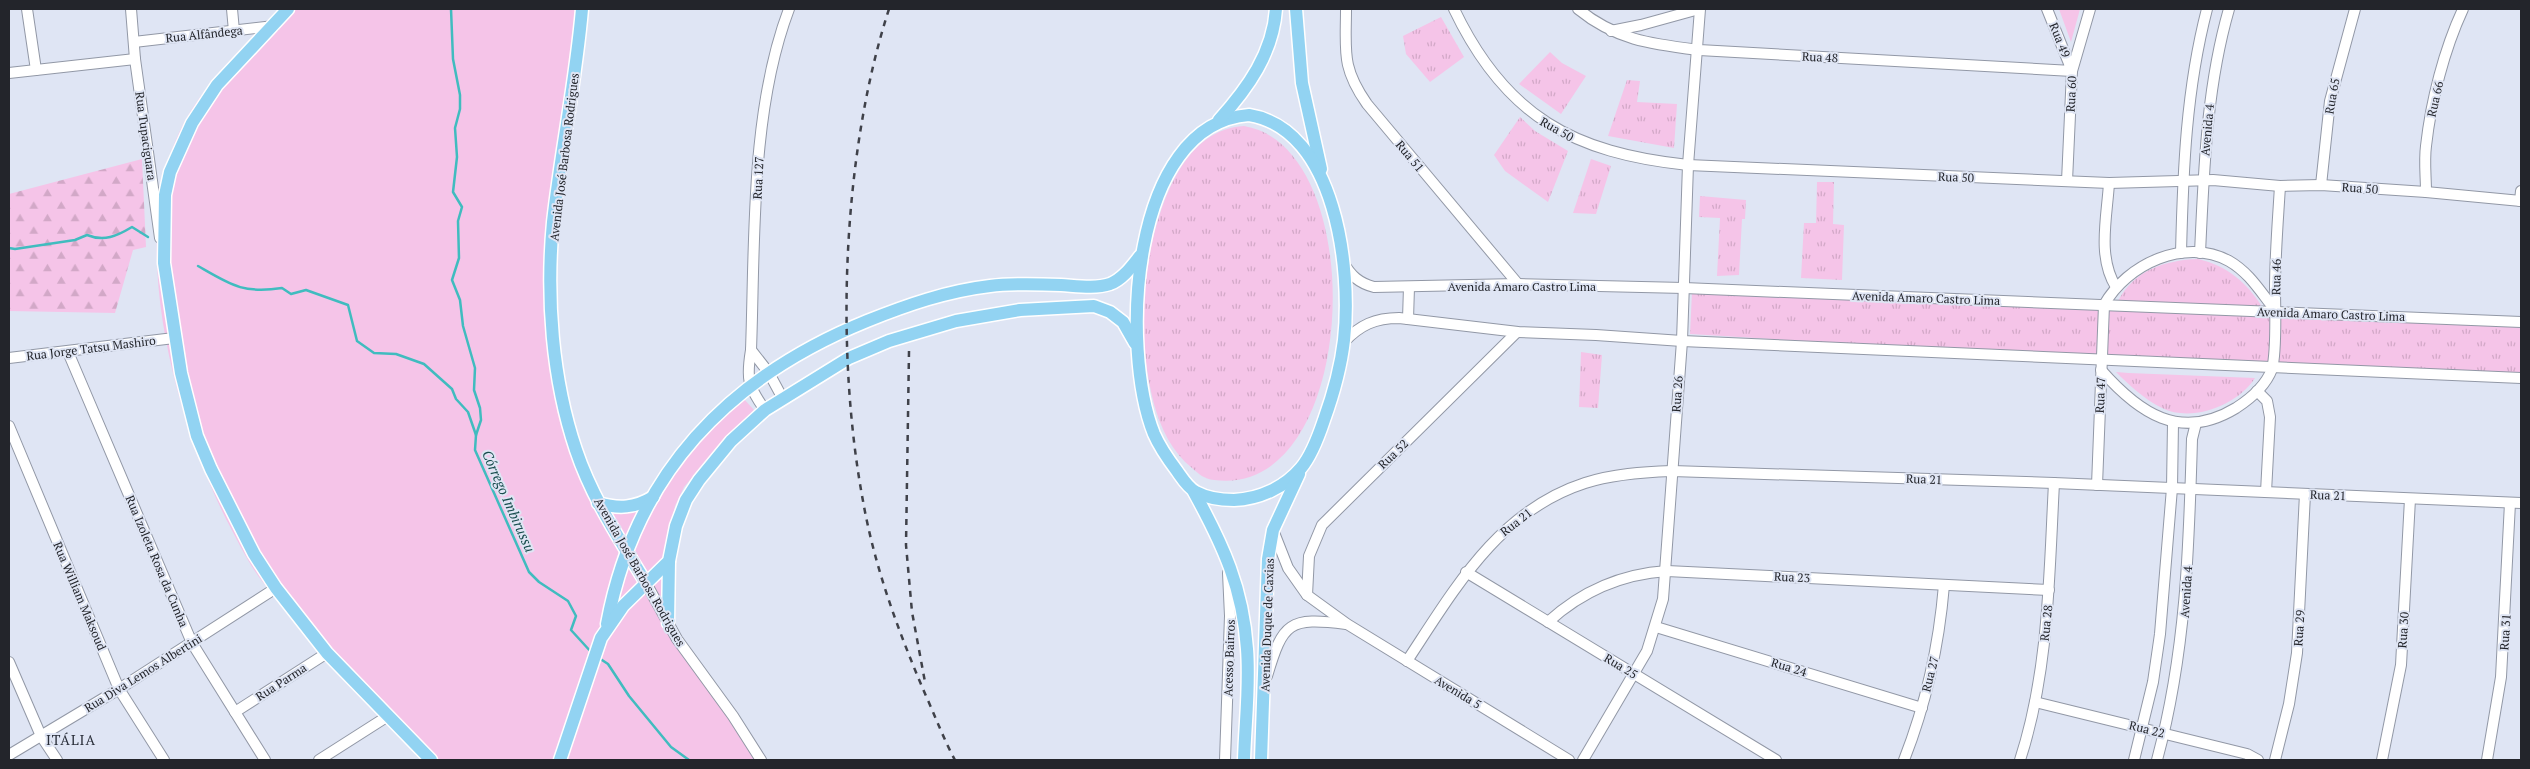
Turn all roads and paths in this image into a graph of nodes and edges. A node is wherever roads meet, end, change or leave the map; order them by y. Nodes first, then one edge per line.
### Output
1 (28, 9) edge
2 (131, 9) edge
3 (232, 9) edge
4 (288, 9) edge
5 (582, 9) edge
6 (789, 9) edge
7 (1276, 9) edge
8 (1296, 9) edge
9 (1346, 9) edge
10 (1454, 9) edge
11 (1578, 9) edge
12 (1700, 9) edge
13 (2047, 9) edge
14 (2090, 9) edge
15 (2207, 9) edge
16 (2229, 9) edge
17 (2355, 9) edge
18 (2463, 9) edge
19 (274, 26) junction
20 (234, 31) junction
21 (1610, 31) junction
22 (134, 42) junction
23 (1699, 50) junction
24 (135, 59) junction
25 (36, 70) junction
26 (2072, 71) junction
27 (9, 73) edge
28 (1219, 120) junction
29 (1688, 166) junction
30 (1323, 176) junction
31 (2203, 180) junction
32 (2067, 181) junction
33 (2183, 181) junction
34 (2109, 183) junction
35 (2321, 185) junction
36 (2280, 186) junction
37 (2426, 192) junction
38 (2521, 198) edge
39 (2181, 253) junction
40 (2200, 253) junction
41 (1142, 254) junction
42 (1343, 261) junction
43 (164, 263) junction
44 (1518, 284) junction
45 (1409, 287) junction
46 (2116, 287) junction
47 (1684, 288) junction
48 (2104, 304) junction
49 (2276, 311) junction
50 (1408, 319) junction
51 (2521, 322) edge
52 (1518, 332) junction
53 (174, 338) junction
54 (1682, 341) junction
55 (1344, 342) junction
56 (1136, 344) junction
57 (751, 350) junction
58 (68, 352) junction
59 (9, 358) edge
60 (2101, 366) junction
61 (2272, 369) junction
62 (769, 373) junction
63 (2521, 378) edge
64 (749, 386) junction
65 (2257, 391) junction
66 (784, 398) junction
67 (765, 410) junction
68 (2173, 422) junction
69 (2196, 423) junction
70 (9, 426) edge
71 (1303, 466) junction
72 (1672, 470) junction
73 (2054, 483) junction
74 (2097, 485) junction
75 (2172, 488) junction
76 (2190, 489) junction
77 (1194, 492) junction
78 (2266, 492) junction
79 (2304, 494) junction
80 (653, 498) junction
81 (2410, 498) junction
82 (598, 503) junction
83 (2510, 503) junction
84 (2521, 503) edge
85 (1273, 530) junction
86 (627, 551) junction
87 (1227, 557) junction
88 (669, 561) junction
89 (1667, 571) junction
90 (1466, 572) junction
91 (646, 583) junction
92 (1944, 585) junction
93 (276, 588) junction
94 (2049, 590) junction
95 (1307, 595) junction
96 (1548, 622) junction
97 (668, 623) junction
98 (1347, 624) junction
99 (1656, 626) junction
100 (603, 633) junction
101 (192, 643) junction
102 (327, 653) junction
103 (1407, 661) junction
104 (9, 662) edge
105 (1635, 674) junction
106 (1264, 686) junction
107 (119, 689) junction
108 (2035, 702) junction
109 (1922, 708) junction
110 (235, 712) junction
111 (388, 716) junction
112 (1264, 726) junction
113 (2142, 728) junction
114 (2164, 734) junction
115 (41, 736) junction
116 (9, 755) edge
117 (57, 760) edge
118 (164, 760) edge
119 (266, 760) edge
120 (319, 760) edge
121 (431, 760) edge
122 (560, 760) edge
123 (761, 760) edge
124 (1225, 760) edge
125 (1244, 760) edge
126 (1261, 760) edge
127 (1265, 760) edge
128 (1569, 760) edge
129 (1583, 760) edge
130 (1776, 760) edge
131 (1904, 760) edge
132 (2020, 760) edge
133 (2134, 760) edge
134 (2157, 760) edge
135 (2258, 760) edge
136 (2275, 760) edge
137 (2382, 760) edge
138 (2487, 760) edge

1 - 25 street
2 - 22 street, Rua Tupaciguara
3 - 20 street
4 - 19 main road
5 - 82 main road, Avenida José Barbosa Rodrigues
6 - 57 street, Rua 127
7 - 28 main road
8 - 30 main road
9 - 44 street, Rua 51
10 - 29 street, Rua 50
11 - 21 street, Rua 48
12 - 21 street
12 - 23 street, Rua 26
13 - 26 street, Rua 49
14 - 26 street, Rua 60
15 - 33 street, Avenida 4
16 - 31 street, Avenida 4
17 - 35 street, Rua 65
18 - 37 street, Rua 66
19 - 20 street, Rua Alfândega
19 - 43 main road
20 - 22 street, Rua Alfândega
21 - 23 street, Rua 48
22 - 24 street, Rua Tupaciguara
23 - 26 street, Rua 48
23 - 29 street, Rua 26
24 - 25 street
24 - 43 street, Rua Tupaciguara
25 - 27 street
26 - 32 street, Rua 60
28 - 30 main road
28 - 41 main road
29 - 32 street, Rua 50
29 - 47 street, Rua 26
30 - 42 main road, Avenida Duque de Caxias
31 - 33 street, Rua 50
31 - 36 street, Rua 50
31 - 40 street, Avenida 4
32 - 34 street, Rua 50
33 - 34 street, Rua 50
33 - 39 street, Avenida 4
34 - 46 street
35 - 36 street, Rua 50
35 - 37 street, Rua 50
36 - 49 street, Rua 46
37 - 38 street, Rua 50
39 - 40 street
39 - 46 street
40 - 49 street
41 - 56 main road
41 - 62 main road
42 - 45 street, Avenida Amaro Castro Lima
42 - 55 main road, Avenida Duque de Caxias
43 - 53 main road
44 - 45 street, Avenida Amaro Castro Lima
44 - 47 street, Avenida Amaro Castro Lima
45 - 50 street
46 - 48 street
47 - 48 street, Avenida Amaro Castro Lima
47 - 54 street, Rua 26
48 - 49 street, Avenida Amaro Castro Lima
48 - 60 street, Rua 47
49 - 51 street, Avenida Amaro Castro Lima
49 - 61 street, Rua 46
50 - 52 street
50 - 55 street
52 - 54 street
52 - 95 street, Rua 52
53 - 58 street, Rua Jorge Tatsu Mashiro
53 - 93 main road
54 - 60 street
54 - 72 street, Rua 26
55 - 71 main road, Avenida Duque de Caxias
56 - 66 main road
56 - 77 main road, Avenida Duque de Caxias
57 - 62 street
57 - 64 street, Rua 127
58 - 59 street, Rua Jorge Tatsu Mashiro
58 - 101 street, Rua Izoleta Rosa da Cunha
60 - 61 street
60 - 68 street
60 - 74 street, Rua 47
61 - 63 street
61 - 65 street
62 - 64 main road
62 - 66 street
64 - 67 street
64 - 80 main road
65 - 69 street
65 - 78 street
66 - 67 main road
67 - 88 main road
68 - 69 street
68 - 75 street, Avenida 4
69 - 76 street, Avenida 4
70 - 107 street, Rua William Maksoud
71 - 77 main road
71 - 85 main road, Avenida Duque de Caxias
72 - 73 street, Rua 21
72 - 89 street, Rua 26
72 - 90 street, Rua 21
73 - 74 street, Rua 21
73 - 94 street, Rua 28
74 - 75 street, Rua 21
75 - 76 street, Rua 21
75 - 113 street, Avenida 4
76 - 78 street, Rua 21
76 - 114 street, Avenida 4
77 - 87 main road, Avenida Duque de Caxias
78 - 79 street, Rua 21
79 - 81 street, Rua 21
79 - 136 street, Rua 29
80 - 82 main road
80 - 86 main road
81 - 83 street, Rua 21
81 - 137 street, Rua 30
82 - 86 main road, Avenida José Barbosa Rodrigues
83 - 84 street, Rua 21
83 - 138 street, Rua 31
85 - 95 street, Avenida 5
85 - 106 main road, Avenida Duque de Caxias
86 - 91 main road, Avenida José Barbosa Rodrigues
86 - 100 main road
87 - 124 street, Acesso Bairros
87 - 125 main road, Avenida Duque de Caxias
88 - 91 main road
88 - 97 main road
89 - 92 street, Rua 23
89 - 96 street, Rua 23
89 - 99 street, Rua 26
90 - 96 street, Rua 25
90 - 103 street, Rua 21
91 - 97 street, Avenida José Barbosa Rodrigues
91 - 100 main road
92 - 94 street, Rua 23
92 - 109 street, Rua 27
93 - 101 street, Rua Diva Lemos Albertini
93 - 102 main road
94 - 108 street, Rua 28
95 - 98 street, Avenida 5
96 - 105 street, Rua 25
97 - 123 street, Avenida José Barbosa Rodrigues
98 - 103 street, Avenida 5
98 - 106 street, Avenida 5
99 - 105 street, Rua 26
99 - 109 street, Rua 24
100 - 122 main road
101 - 107 street, Rua Diva Lemos Albertini
101 - 110 street, Rua Izoleta Rosa da Cunha
102 - 110 street, Rua Parma
102 - 111 main road
103 - 128 street, Avenida 5
104 - 115 street
105 - 129 street, Rua 26
105 - 130 street, Rua 25
106 - 112 main road, Avenida Duque de Caxias
107 - 115 street, Rua Diva Lemos Albertini
107 - 118 street, Rua William Maksoud
108 - 113 street, Rua 22
108 - 132 street, Rua 28
109 - 131 street, Rua 27
110 - 119 street, Rua Izoleta Rosa da Cunha
111 - 120 street
111 - 121 main road
112 - 126 main road, Avenida Duque de Caxias
112 - 127 street
113 - 114 street, Rua 22
113 - 133 street, Avenida 4
114 - 134 street, Avenida 4
114 - 135 street, Rua 22
115 - 116 street, Rua Diva Lemos Albertini
115 - 117 street

